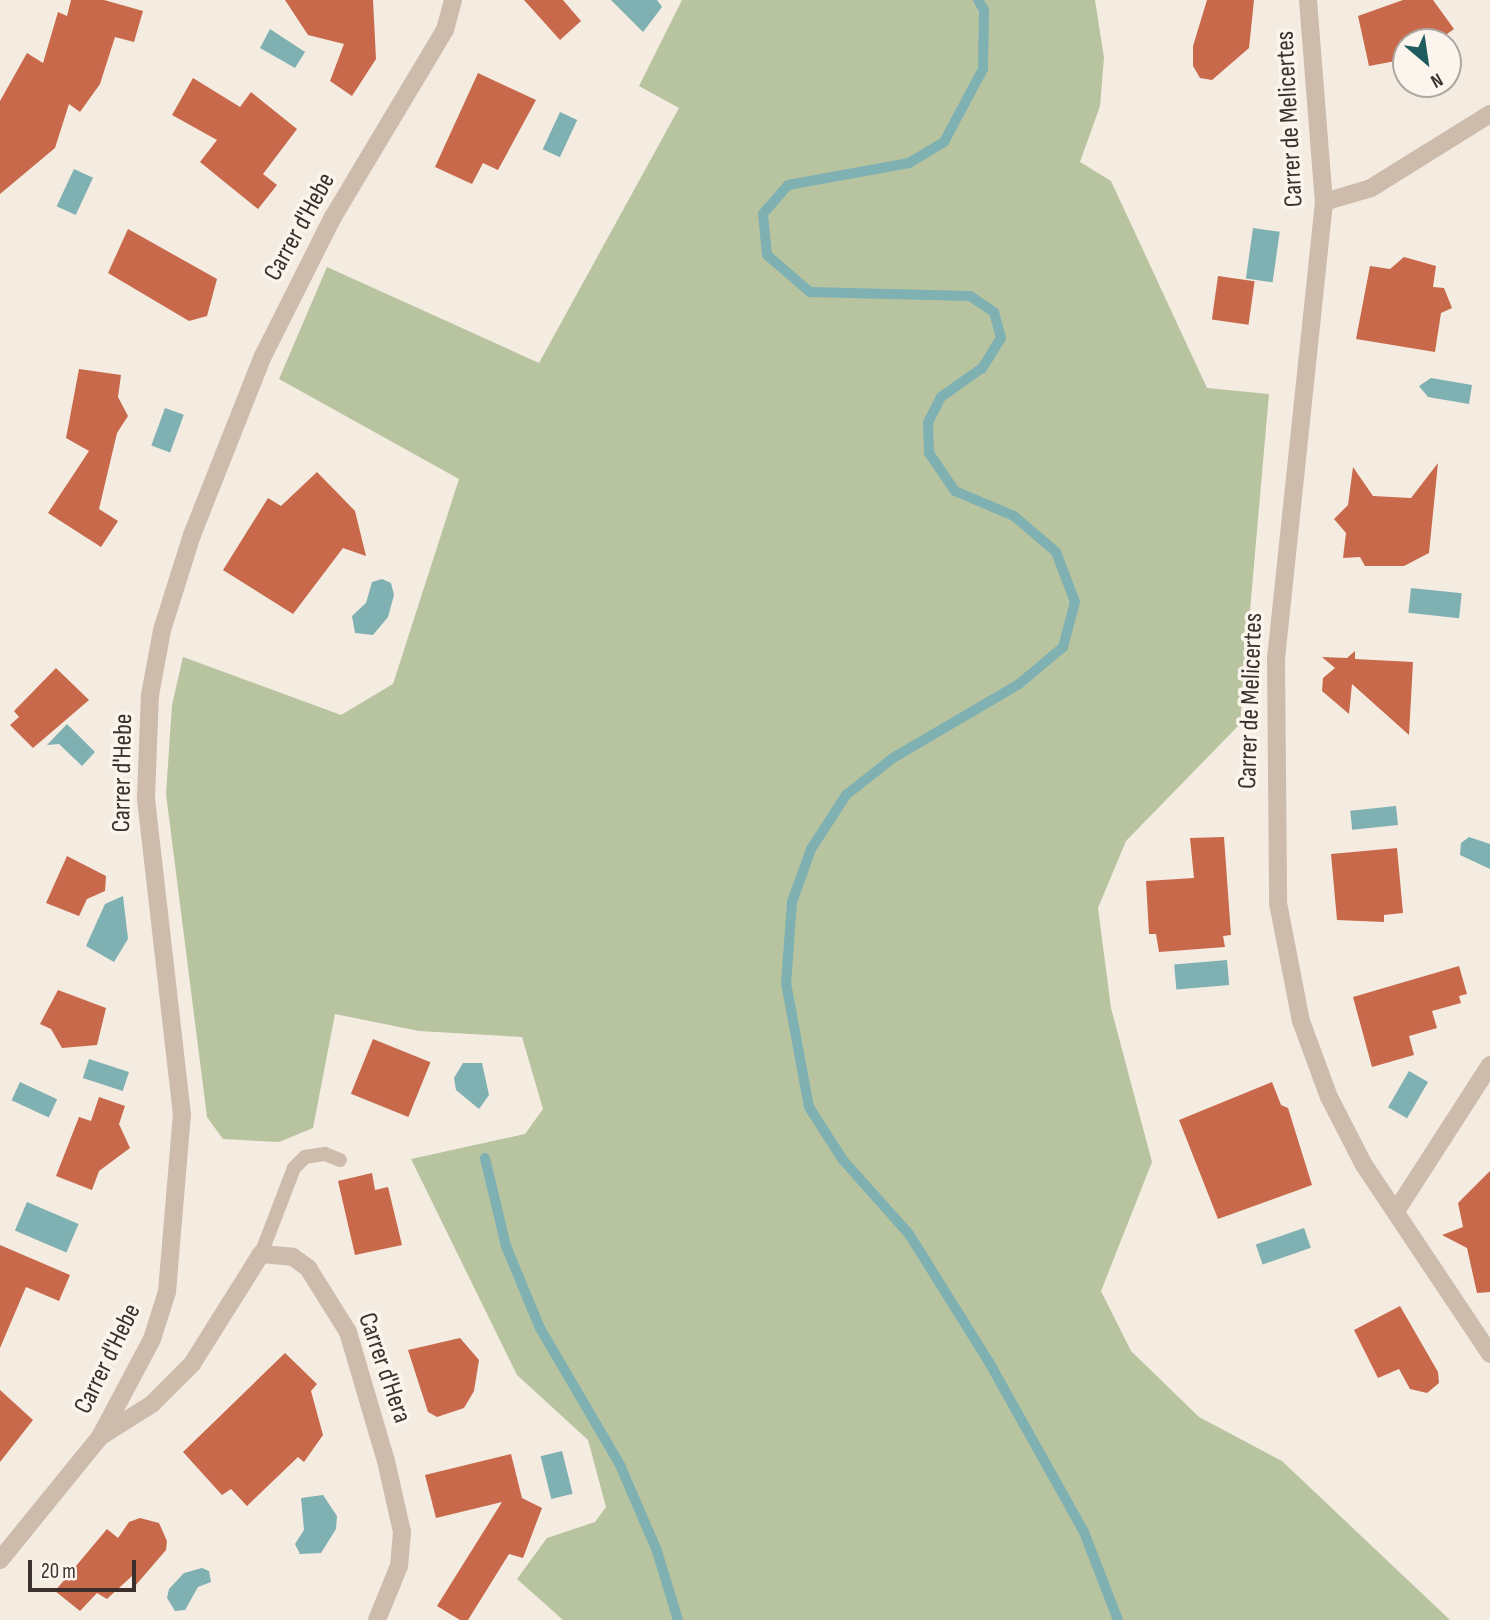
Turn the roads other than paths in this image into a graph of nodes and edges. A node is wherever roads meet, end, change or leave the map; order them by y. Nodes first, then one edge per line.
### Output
1 (453, 0) edge
2 (1308, 0) edge
3 (1490, 114) edge
4 (1324, 202) junction
5 (1490, 1065) edge
6 (340, 1160) dead end
7 (1396, 1211) junction
8 (261, 1254) junction
9 (1490, 1354) edge
10 (100, 1437) junction
11 (0, 1560) edge
12 (377, 1620) edge

1 - 10 street, Carrer d'Hebe
2 - 4 street, Carrer de Melicertes
3 - 4 street
4 - 7 street, Carrer de Melicertes
5 - 7 street
6 - 8 lane
7 - 9 street, Carrer de Melicertes
8 - 10 street
8 - 12 street, Carrer d'Hera
10 - 11 street, Carrer d'Hebe

